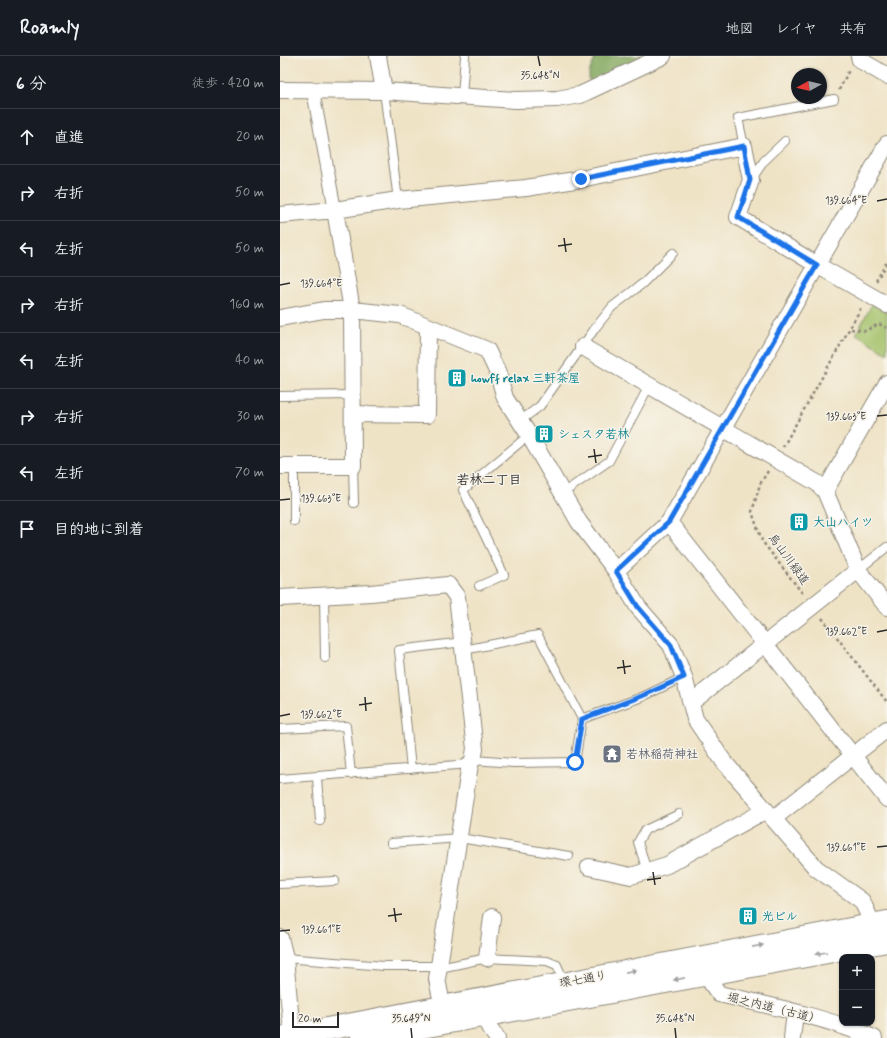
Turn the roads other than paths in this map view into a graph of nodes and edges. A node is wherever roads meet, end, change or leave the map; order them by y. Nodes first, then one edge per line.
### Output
1 (378, 56) edge
2 (465, 56) edge
3 (663, 56) edge
4 (855, 61) edge
5 (887, 76) edge
6 (280, 90) edge
7 (313, 91) junction
8 (384, 91) junction
9 (462, 96) junction
10 (834, 99) road end
11 (785, 141) dead end
12 (887, 144) edge
13 (744, 146) junction
14 (750, 180) junction
15 (398, 200) junction
16 (335, 210) junction
17 (280, 215) edge
18 (673, 253) dead end
19 (817, 265) junction
20 (887, 304) edge
21 (352, 310) junction
22 (280, 318) edge
23 (428, 327) junction
24 (583, 347) junction
25 (887, 383) edge
26 (649, 386) junction
27 (353, 395) junction
28 (280, 396) edge
29 (354, 414) junction
30 (520, 421) junction
31 (724, 430) junction
32 (529, 435) junction
33 (287, 466) edge
34 (353, 466) junction
35 (825, 491) junction
36 (563, 493) junction
37 (354, 503) dead end
38 (294, 521) dead end
39 (669, 522) junction
40 (887, 547) edge
41 (858, 570) junction
42 (616, 571) junction
43 (479, 586) dead end
44 (324, 596) junction
45 (280, 598) edge
46 (887, 607) edge
47 (765, 643) junction
48 (464, 646) junction
49 (325, 658) dead end
50 (684, 677) junction
51 (692, 702) junction
52 (582, 719) junction
53 (280, 729) edge
54 (887, 729) edge
55 (853, 756) junction
56 (472, 762) junction
57 (411, 769) junction
58 (351, 774) junction
59 (317, 777) junction
60 (280, 779) edge
61 (887, 799) edge
62 (679, 814) dead end
63 (770, 814) junction
64 (320, 821) dead end
65 (460, 838) junction
66 (391, 843) dead end
67 (568, 856) dead end
68 (589, 867) dead end
69 (647, 871) junction
70 (335, 881) dead end
71 (280, 884) edge
72 (492, 917) dead end
73 (880, 923) edge
74 (280, 938) edge
75 (887, 941) edge
76 (282, 958) edge
77 (487, 958) junction
78 (440, 968) junction
79 (705, 974) junction
80 (565, 983) junction
81 (440, 994) junction
82 (593, 996) junction
83 (796, 1013) junction
84 (284, 1028) edge
85 (493, 1032) edge
86 (362, 1038) edge
87 (431, 1038) edge
88 (792, 1038) edge
89 (874, 1038) edge

1 - 8 street
2 - 9 lane
3 - 9 street
4 - 5 street
6 - 7 street
7 - 8 street
7 - 16 street
8 - 9 street
8 - 15 lane
10 - 13 lane
11 - 14 lane
12 - 19 street
13 - 14 street
13 - 15 street
14 - 19 street
15 - 16 street
16 - 17 street
16 - 21 street
18 - 24 lane
19 - 20 street
19 - 31 street
21 - 22 street
21 - 23 street
21 - 27 street
23 - 29 street
23 - 30 street
24 - 26 street
24 - 30 lane
25 - 35 street
26 - 31 street
26 - 36 lane
27 - 28 lane
27 - 29 street
29 - 34 street
30 - 32 street
31 - 35 street
31 - 39 street
32 - 36 street
32 - 43 lane
33 - 34 street
33 - 38 lane
34 - 37 lane
35 - 41 street
36 - 42 street
39 - 42 street
39 - 47 street
40 - 41 lane
41 - 46 street
41 - 47 street
42 - 50 street
44 - 45 street
44 - 48 street
44 - 49 lane
47 - 51 street
47 - 55 street
48 - 52 lane
48 - 56 street
48 - 57 lane
50 - 51 street
50 - 52 lane
51 - 63 street
52 - 56 lane
53 - 58 lane
54 - 55 street
55 - 61 street
55 - 63 street
56 - 57 lane
56 - 65 street
57 - 58 lane
58 - 59 lane
59 - 60 lane
59 - 64 lane
62 - 69 lane
63 - 69 street
63 - 73 street
65 - 66 lane
65 - 67 lane
65 - 78 street
68 - 69 street
70 - 71 lane
72 - 77 street
80 -> 73 main road, 環七通り
74 - 76 street
75 -> 79 main road, 環七通り
76 - 78 lane
76 - 84 street
77 - 78 lane
77 - 80 lane
78 - 81 street
79 -> 82 main road, 環七通り
79 - 83 street, 堀之内道（古道）
80 - 81 main road
80 - 84 main road, 環七通り
81 - 84 main road
82 - 85 main road
82 - 86 main road, 環七通り
83 - 88 street
83 - 89 street, 堀之内道（古道）
85 - 87 main road

